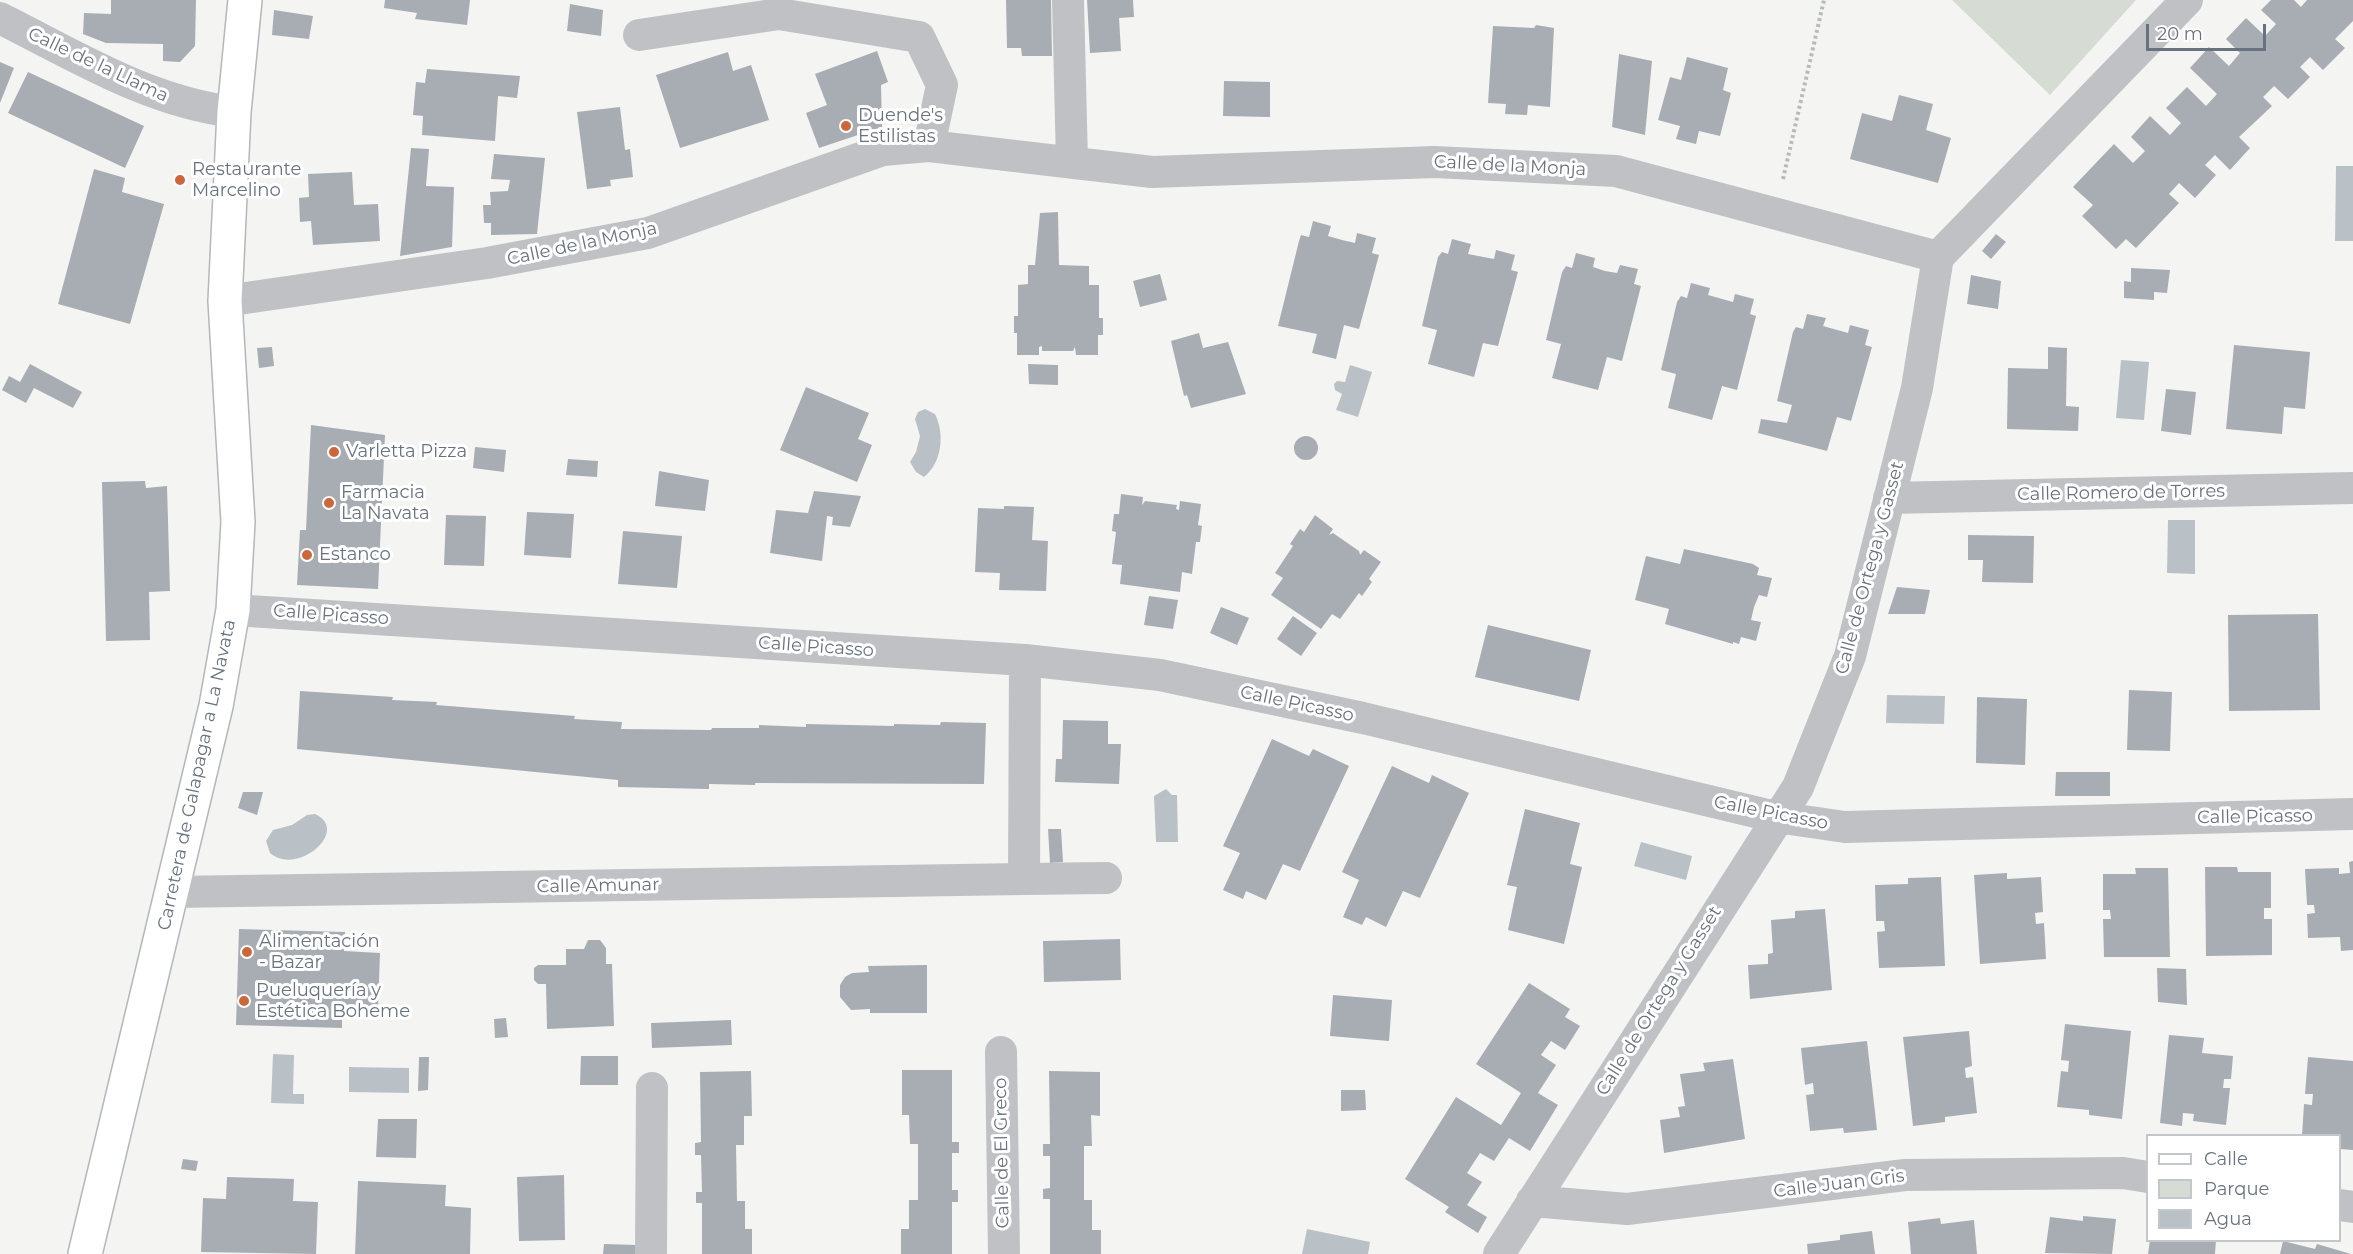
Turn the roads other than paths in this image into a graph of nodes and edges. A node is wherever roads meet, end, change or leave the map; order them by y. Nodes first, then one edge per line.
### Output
1 (244, 0) edge
2 (1068, 0) edge
3 (2187, 0) edge
4 (0, 18) edge
5 (639, 35) dead end
6 (234, 112) junction
7 (929, 146) junction
8 (1072, 162) junction
9 (1938, 257) junction
10 (225, 301) junction
11 (2353, 488) edge
12 (1889, 498) junction
13 (233, 610) junction
14 (1025, 660) junction
15 (2353, 814) edge
16 (1776, 817) junction
17 (1106, 878) dead end
18 (1024, 879) junction
19 (172, 892) junction
20 (1001, 1052) dead end
21 (652, 1088) dead end
22 (2146, 1177) edge
23 (1532, 1201) junction
24 (85, 1254) edge
25 (651, 1254) edge
26 (1004, 1254) edge
27 (1499, 1254) edge

1 - 6 main road, Carretera de Galapagar a La Navata
2 - 8 street
3 - 9 street
4 - 6 street, Calle de la Llama
5 - 7 street
6 - 10 main road, Carretera de Galapagar a La Navata
7 - 8 street, Calle de la Monja
7 - 10 street, Calle de la Monja
8 - 9 street, Calle de la Monja
9 - 12 street, Calle de Ortega y Gasset
10 - 13 main road, Carretera de Galapagar a La Navata
11 - 12 street, Calle Romero de Torres
12 - 16 street, Calle de Ortega y Gasset
13 - 14 street, Calle Picasso
13 - 19 main road, Carretera de Galapagar a La Navata
14 - 16 street, Calle Picasso
14 - 18 street
15 - 16 street, Calle Picasso
16 - 23 street, Calle de Ortega y Gasset
17 - 18 street, Calle Amunar
18 - 19 street, Calle Amunar
19 - 24 main road, Carretera de Galapagar a La Navata
20 - 26 street, Calle de El Greco
21 - 25 street
22 - 23 street, Calle Juan Gris
23 - 27 street, Calle de Ortega y Gasset

